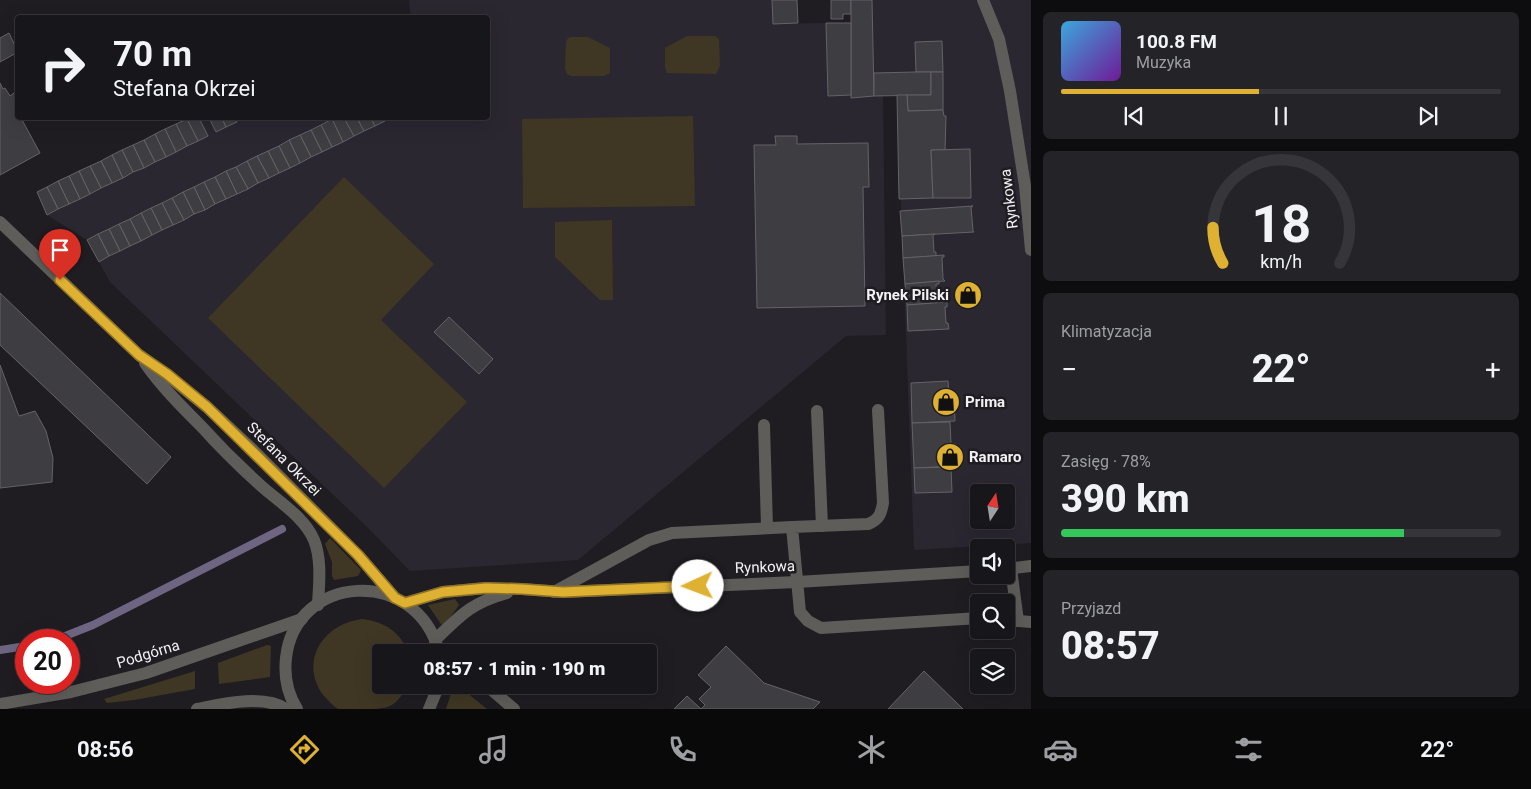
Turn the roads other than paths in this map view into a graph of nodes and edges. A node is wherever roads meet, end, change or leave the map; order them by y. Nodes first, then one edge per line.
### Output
1 (983, 0) edge
2 (1028, 185) edge
3 (0, 222) edge
4 (1031, 250) edge
5 (139, 355) junction
6 (878, 410) dead end
7 (816, 411) dead end
8 (764, 425) dead end
9 (822, 526) junction
10 (792, 527) junction
11 (766, 528) junction
12 (1031, 566) edge
13 (1015, 568) edge
14 (970, 572) edge
15 (797, 582) junction
16 (1012, 584) edge
17 (522, 589) junction
18 (554, 592) junction
19 (400, 600) junction
20 (318, 605) junction
21 (302, 619) junction
22 (970, 619) edge
23 (1018, 621) edge
24 (437, 644) edge
25 (438, 644) edge
26 (435, 694) edge
27 (496, 694) edge
28 (0, 704) edge
29 (197, 709) edge
30 (286, 709) edge
31 (297, 709) edge
32 (429, 709) edge
33 (514, 709) edge

1 - 2 street, Rynkowa
2 - 4 street, Rynkowa
3 - 5 street, Stefana Okrzei
5 - 19 street, Stefana Okrzei
5 - 20 street, Stefana Okrzei
6 - 9 street
7 - 9 street
8 - 11 street
9 - 10 street
10 - 11 street
10 - 15 street
11 - 18 street
12 - 13 street
14 - 15 street, Rynkowa
15 - 18 street, Rynkowa
15 - 22 street
16 - 23 street
17 - 18 street, Rynkowa
17 - 19 street, Rynkowa
17 - 25 street, Rynkowa
19 - 20 street
19 - 24 street, Stefana Okrzei
20 - 21 street
21 - 28 street, Podgórna
21 - 31 street
26 - 32 street
27 - 33 street
29 - 30 street

